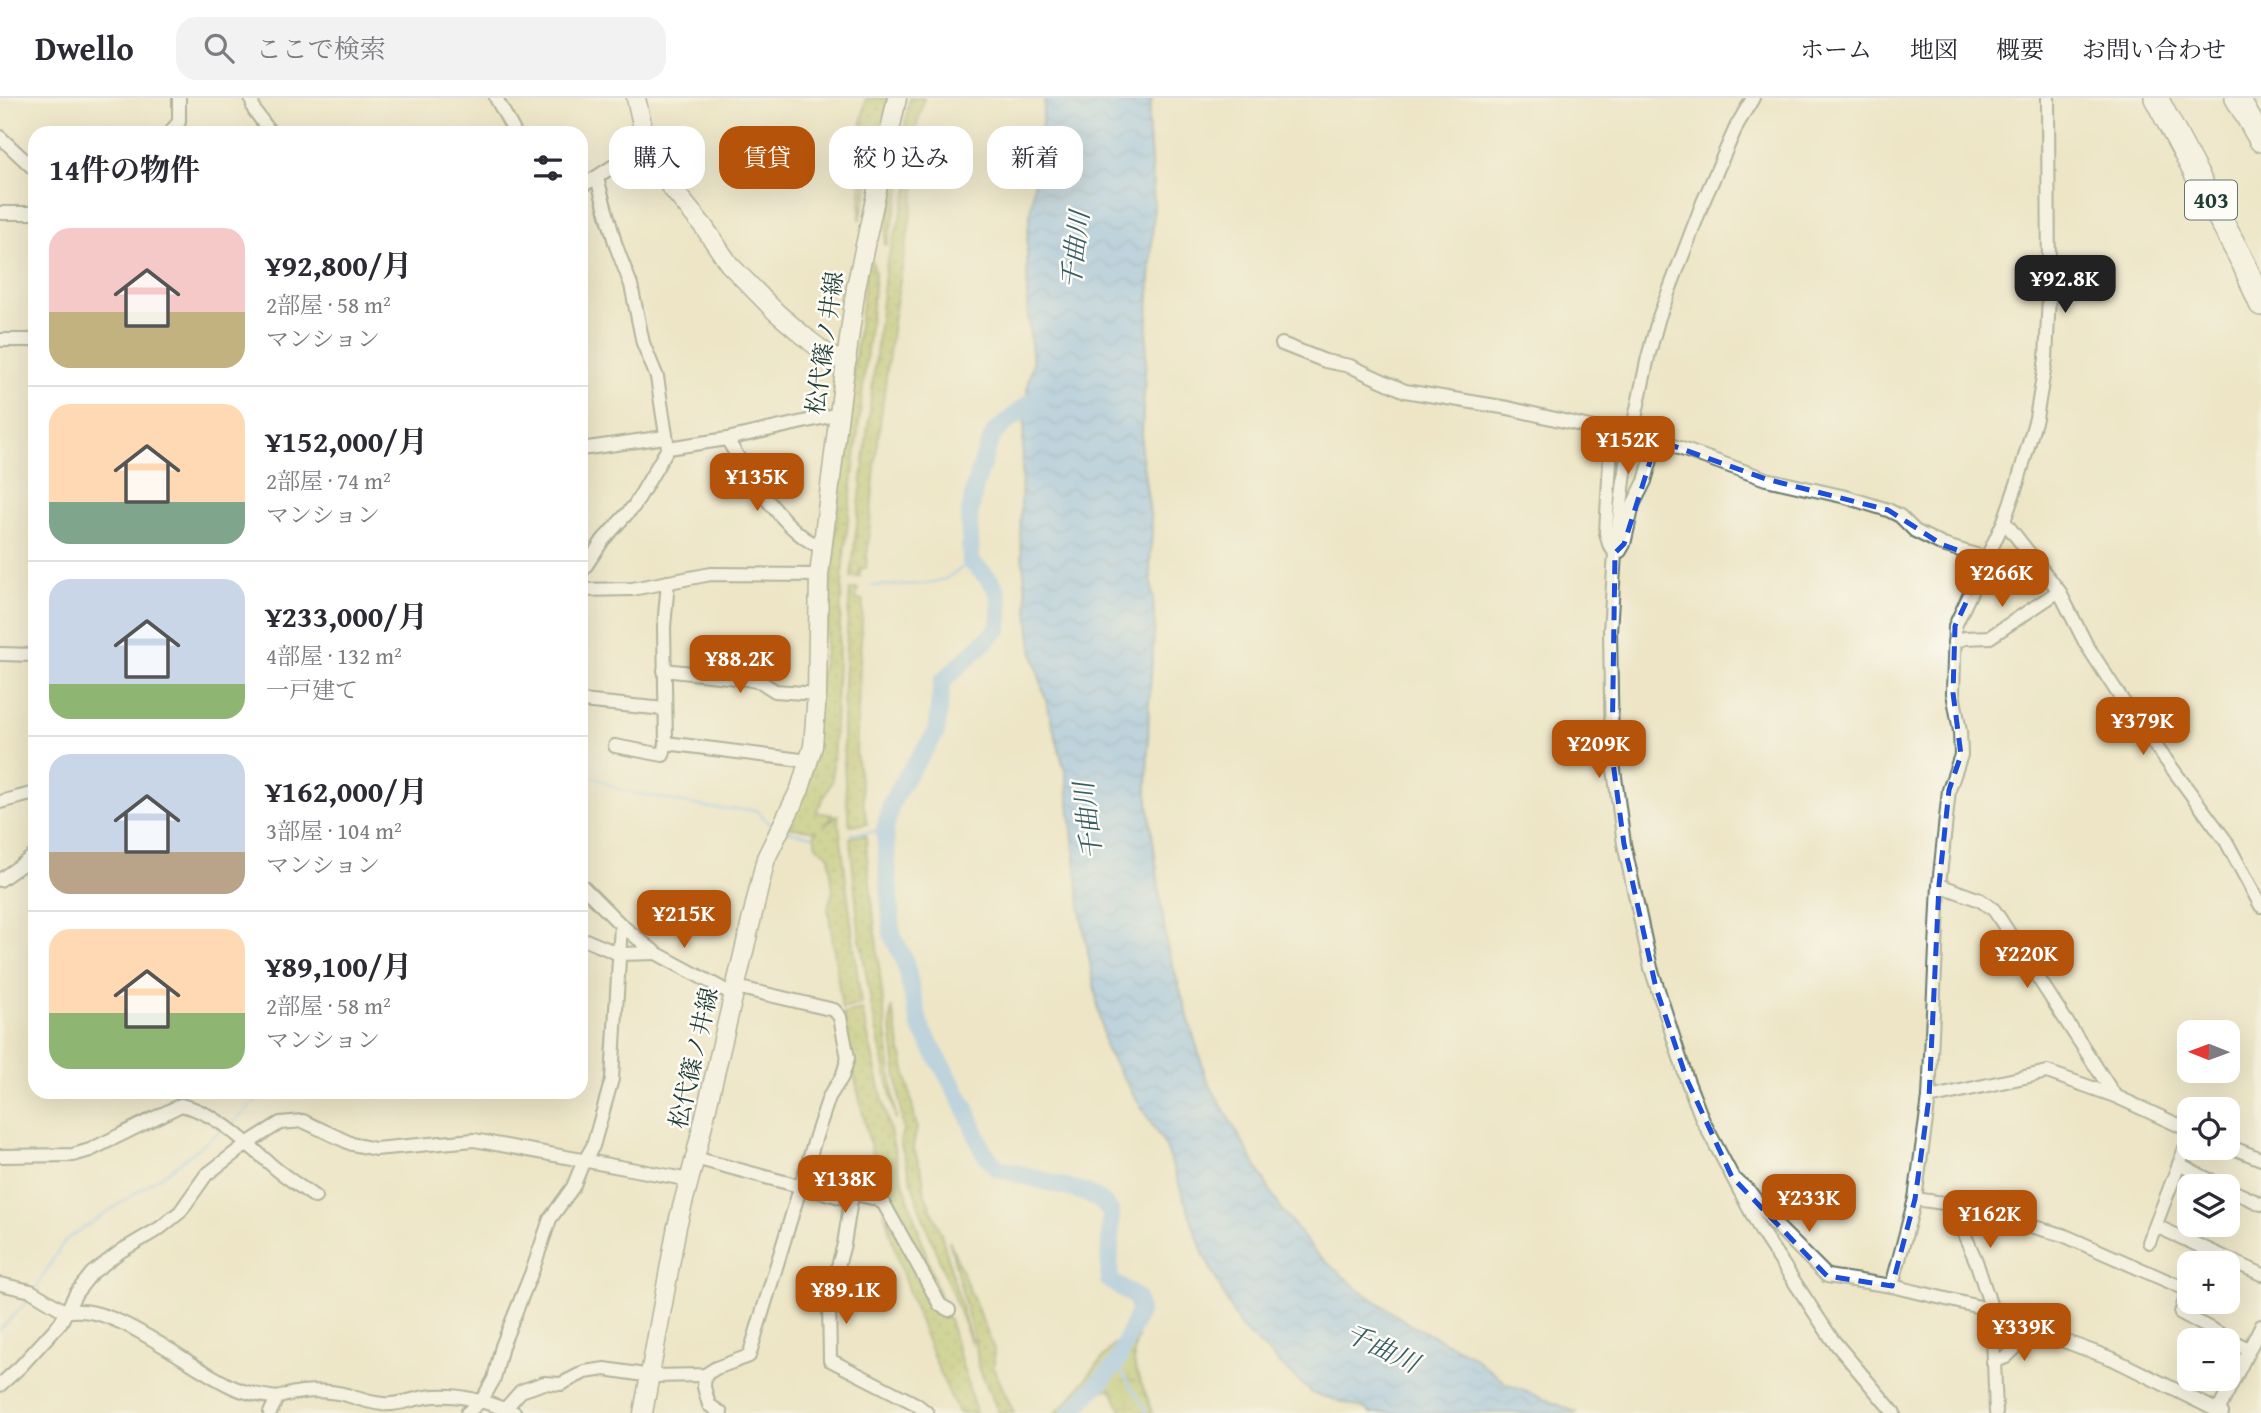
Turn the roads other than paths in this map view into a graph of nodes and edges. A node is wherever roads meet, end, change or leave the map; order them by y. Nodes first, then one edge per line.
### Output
1 (179, 98) edge
2 (251, 98) edge
3 (496, 98) edge
4 (636, 98) edge
5 (897, 98) edge
6 (1753, 98) edge
7 (2049, 98) edge
8 (2156, 98) edge
9 (2237, 98) edge
10 (175, 126) edge
11 (266, 126) edge
12 (511, 126) edge
13 (642, 126) edge
14 (0, 137) edge
15 (2261, 140) edge
16 (28, 163) edge
17 (609, 170) edge
18 (597, 178) junction
19 (588, 183) edge
20 (673, 189) edge
21 (0, 213) edge
22 (28, 213) edge
23 (2261, 304) edge
24 (0, 340) edge
25 (28, 340) edge
26 (1282, 344) dead end
27 (847, 360) junction
28 (839, 414) junction
29 (727, 439) junction
30 (666, 443) junction
31 (588, 449) edge
32 (2004, 521) junction
33 (822, 547) junction
34 (1615, 553) junction
35 (1986, 560) junction
36 (588, 562) edge
37 (819, 575) junction
38 (2045, 576) junction
39 (668, 582) junction
40 (588, 590) edge
41 (2059, 591) junction
42 (1954, 642) junction
43 (0, 654) edge
44 (28, 655) edge
45 (664, 670) junction
46 (817, 694) junction
47 (588, 702) edge
48 (665, 709) junction
49 (666, 743) junction
50 (615, 746) dead end
51 (809, 761) junction
52 (28, 795) edge
53 (0, 802) edge
54 (28, 860) edge
55 (0, 880) edge
56 (1939, 885) junction
57 (588, 893) edge
58 (2261, 906) edge
59 (621, 925) junction
60 (588, 942) edge
61 (656, 953) junction
62 (619, 954) junction
63 (735, 991) junction
64 (2115, 1096) junction
65 (1929, 1098) junction
66 (2177, 1124) edge
67 (248, 1143) junction
68 (2240, 1151) edge
69 (0, 1156) edge
70 (695, 1158) junction
71 (585, 1159) junction
72 (2261, 1159) edge
73 (2181, 1160) edge
74 (2179, 1164) junction
75 (2198, 1174) edge
76 (1732, 1177) junction
77 (690, 1180) junction
78 (800, 1185) junction
79 (2240, 1194) edge
80 (315, 1197) dead end
81 (1915, 1199) junction
82 (851, 1200) junction
83 (1951, 1204) junction
84 (2261, 1204) edge
85 (2155, 1226) junction
86 (2149, 1242) dead end
87 (2261, 1274) edge
88 (0, 1284) edge
89 (1892, 1286) junction
90 (948, 1310) dead end
91 (1992, 1310) junction
92 (66, 1312) junction
93 (2261, 1326) edge
94 (2034, 1330) junction
95 (2248, 1349) junction
96 (1993, 1362) junction
97 (705, 1375) junction
98 (651, 1376) junction
99 (0, 1385) edge
100 (277, 1398) junction
101 (482, 1400) junction
102 (510, 1411) edge
103 (645, 1411) edge
104 (2219, 1412) edge
105 (270, 1413) edge
106 (467, 1413) edge
107 (721, 1413) edge
108 (927, 1413) edge
109 (1895, 1413) edge
110 (1996, 1413) edge

1 - 10 street
2 - 11 street
3 - 12 street
4 - 13 main road
5 - 27 main road, 松代篠ノ井線
6 - 34 street
7 - 32 street
8 - 23 highway, 403
9 - 15 highway
14 - 16 street
17 - 18 street
18 - 19 street
18 - 30 street
20 - 27 main road
21 - 22 street
24 - 25 street
26 - 34 street
27 - 28 main road, 松代篠ノ井線
28 - 29 street
28 - 33 main road, 松代篠ノ井線
29 - 30 street
29 - 33 street
30 - 31 street
30 - 36 street
32 - 35 street
32 - 38 street
33 - 37 main road, 松代篠ノ井線
34 - 35 street
34 - 76 street
35 - 38 street
35 - 42 street
37 - 39 street
37 - 46 main road, 松代篠ノ井線
38 - 41 street
39 - 40 street
39 - 45 street
41 - 42 street
41 - 58 street
42 - 56 street
43 - 44 street
45 - 46 street
45 - 48 street
46 - 51 main road, 松代篠ノ井線
47 - 48 street
48 - 49 street
49 - 50 street
49 - 51 street
51 - 63 main road, 松代篠ノ井線
52 - 53 street
54 - 55 street
56 - 64 street
56 - 65 street
57 - 59 street
59 - 61 street
59 - 62 street
60 - 62 street
61 - 62 street
61 - 63 street
62 - 71 street
63 - 70 main road, 松代篠ノ井線
63 - 78 street
64 - 65 street
64 - 66 street
65 - 81 street
67 - 69 street
67 - 71 street
67 - 80 street
67 - 92 street
68 - 72 street
70 - 77 main road, 松代篠ノ井線
70 - 78 street
71 - 77 street
71 - 101 street
73 - 74 street
74 - 75 street
74 - 85 street
76 - 89 street
76 - 109 street
77 - 98 main road, 松代篠ノ井線
78 - 82 street
78 - 97 street
79 - 84 street
81 - 83 street
81 - 89 street
82 - 90 street
82 - 108 street
83 - 91 street
83 - 95 street
85 - 86 street
85 - 87 street
88 - 92 street
89 - 91 street
91 - 94 street
91 - 96 street
92 - 99 street
92 - 100 street
93 - 95 street
94 - 96 street
94 - 104 street
95 - 104 street
96 - 110 street
97 - 98 street
97 - 107 street
98 - 102 street
98 - 103 main road, 松代篠ノ井線
100 - 101 street
100 - 105 street
101 - 102 street
101 - 106 street

